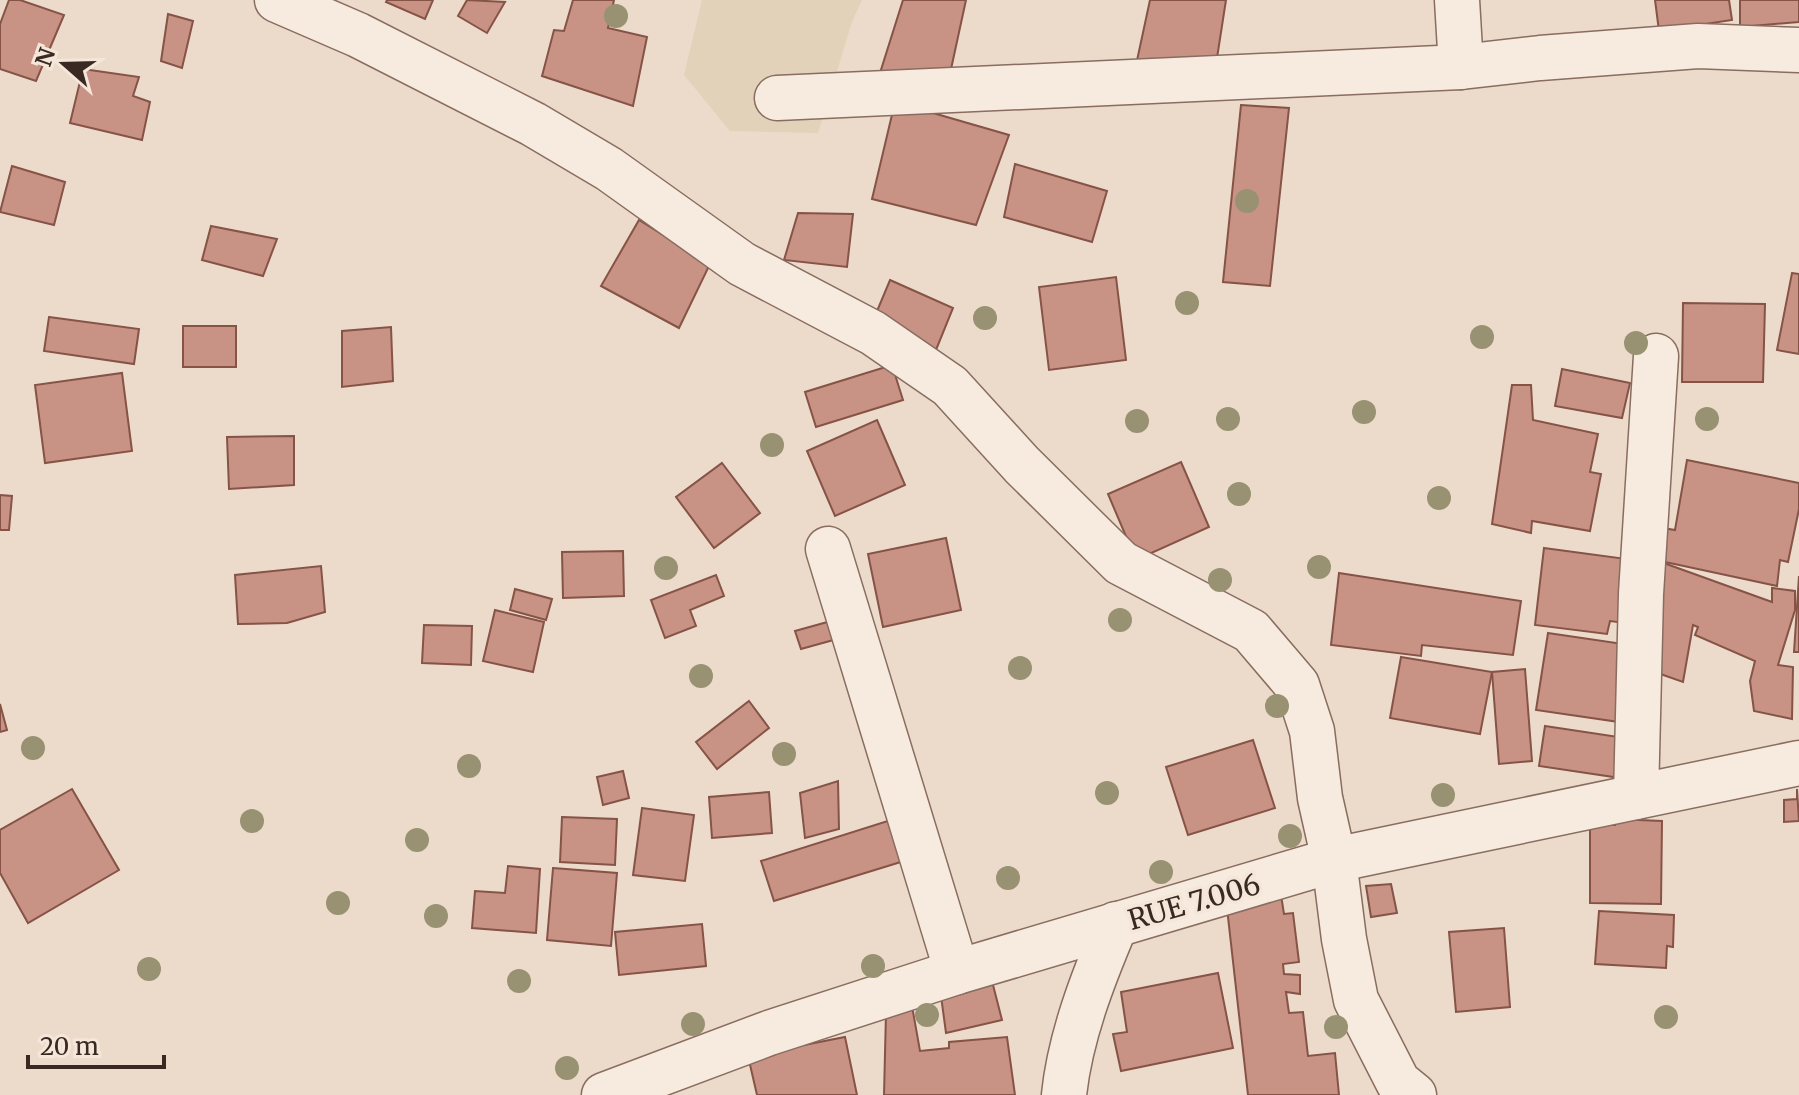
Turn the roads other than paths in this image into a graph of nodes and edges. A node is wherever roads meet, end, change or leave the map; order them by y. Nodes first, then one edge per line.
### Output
1 (277, 0) edge
2 (1457, 0) edge
3 (1799, 50) edge
4 (1461, 67) junction
5 (777, 98) dead end
6 (1656, 356) dead end
7 (828, 549) dead end
8 (1799, 763) edge
9 (1636, 797) junction
10 (1334, 860) junction
11 (1116, 924) junction
12 (957, 972) junction
13 (604, 1095) edge
14 (1064, 1095) edge
15 (1414, 1095) edge

1 - 10 street
2 - 4 street
3 - 4 street
4 - 5 street
6 - 9 street
7 - 12 street
8 - 9 street, RUE 7.006
9 - 10 street, RUE 7.006
10 - 11 street, RUE 7.006
10 - 15 street
11 - 12 street, RUE 7.006
11 - 14 street
12 - 13 street, RUE 7.006

